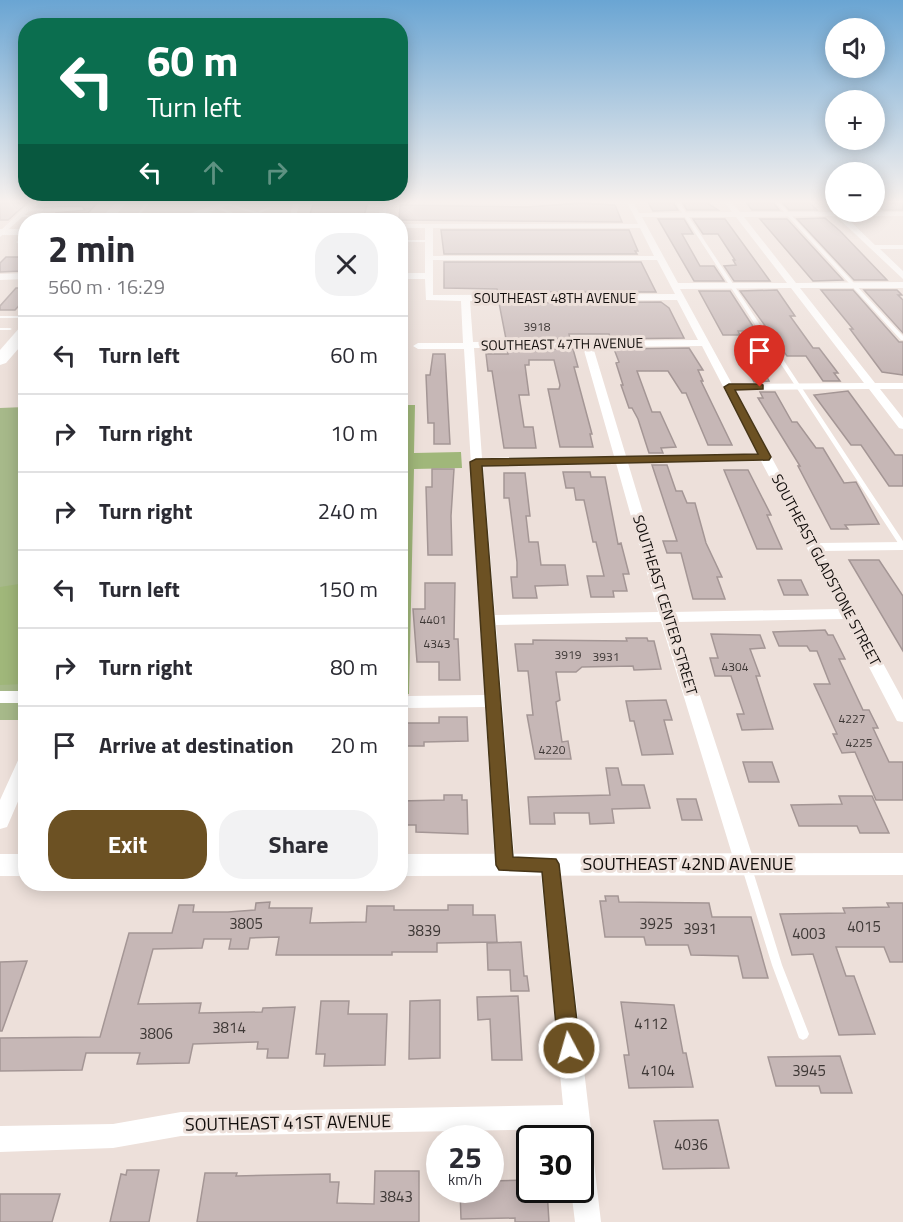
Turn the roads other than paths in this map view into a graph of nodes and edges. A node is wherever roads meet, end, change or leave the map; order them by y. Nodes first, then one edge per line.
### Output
1 (429, 259) edge
2 (661, 259) edge
3 (715, 259) edge
4 (774, 259) edge
5 (829, 259) edge
6 (885, 259) edge
7 (18, 276) edge
8 (408, 276) edge
9 (429, 276) junction
10 (903, 276) edge
11 (0, 277) edge
12 (794, 285) junction
13 (853, 285) junction
14 (903, 285) edge
15 (732, 286) junction
16 (678, 292) junction
17 (465, 298) junction
18 (11, 325) edge
19 (903, 339) edge
20 (705, 343) junction
21 (587, 344) junction
22 (468, 345) junction
23 (418, 346) dead end
24 (0, 360) edge
25 (872, 386) junction
26 (903, 386) edge
27 (729, 387) junction
28 (799, 387) junction
29 (903, 426) edge
30 (766, 457) junction
31 (622, 460) junction
32 (476, 462) junction
33 (903, 546) edge
34 (813, 547) junction
35 (849, 614) junction
36 (668, 617) junction
37 (487, 620) junction
38 (0, 697) edge
39 (18, 697) edge
40 (493, 701) junction
41 (409, 702) dead end
42 (903, 716) edge
43 (18, 779) edge
44 (0, 821) edge
45 (550, 864) junction
46 (745, 864) junction
47 (903, 864) edge
48 (408, 865) edge
49 (505, 865) junction
50 (0, 866) edge
51 (18, 866) edge
52 (803, 1034) dead end
53 (578, 1125) edge
54 (516, 1127) edge
55 (0, 1139) edge
56 (586, 1203) edge
57 (588, 1222) edge

1 - 9 street
2 - 16 street, SOUTHEAST GLADSTONE STREET
3 - 15 lane
4 - 12 street
5 - 13 lane
6 - 10 street
7 - 11 street
8 - 9 street
9 - 17 street, SOUTHEAST 48TH AVENUE
12 - 13 street, SOUTHEAST 48TH AVENUE
12 - 15 street, SOUTHEAST 48TH AVENUE
12 - 25 street
13 - 14 street, SOUTHEAST 48TH AVENUE
13 - 19 lane
15 - 16 street, SOUTHEAST 48TH AVENUE
15 - 28 lane
16 - 17 street, SOUTHEAST 48TH AVENUE
16 - 20 street, SOUTHEAST GLADSTONE STREET
17 - 22 street
18 - 24 main road
20 - 21 street, SOUTHEAST 47TH AVENUE
20 - 27 street, SOUTHEAST GLADSTONE STREET
21 - 22 street, SOUTHEAST 47TH AVENUE
21 - 31 street, SOUTHEAST CENTER STREET
22 - 23 street, SOUTHEAST 47TH AVENUE
22 - 32 street
25 - 26 street
25 - 28 street
25 - 29 street
27 - 28 street
27 - 30 street, SOUTHEAST GLADSTONE STREET
28 - 33 lane
30 - 31 street
30 - 34 street, SOUTHEAST GLADSTONE STREET
31 - 32 street
31 - 36 street, SOUTHEAST CENTER STREET
32 - 37 street
33 - 34 street
34 - 35 street, SOUTHEAST GLADSTONE STREET
35 - 36 street
35 - 42 street, SOUTHEAST GLADSTONE STREET
36 - 37 street
36 - 46 street, SOUTHEAST CENTER STREET
37 - 40 street
38 - 39 street
40 - 41 street
40 - 49 street
43 - 44 street
45 - 46 street, SOUTHEAST 42ND AVENUE
45 - 49 street, SOUTHEAST 42ND AVENUE
45 - 53 street
46 - 47 street, SOUTHEAST 42ND AVENUE
46 - 52 lane
48 - 49 street, SOUTHEAST 42ND AVENUE
50 - 51 street
54 - 55 street, SOUTHEAST 41ST AVENUE
56 - 57 street

